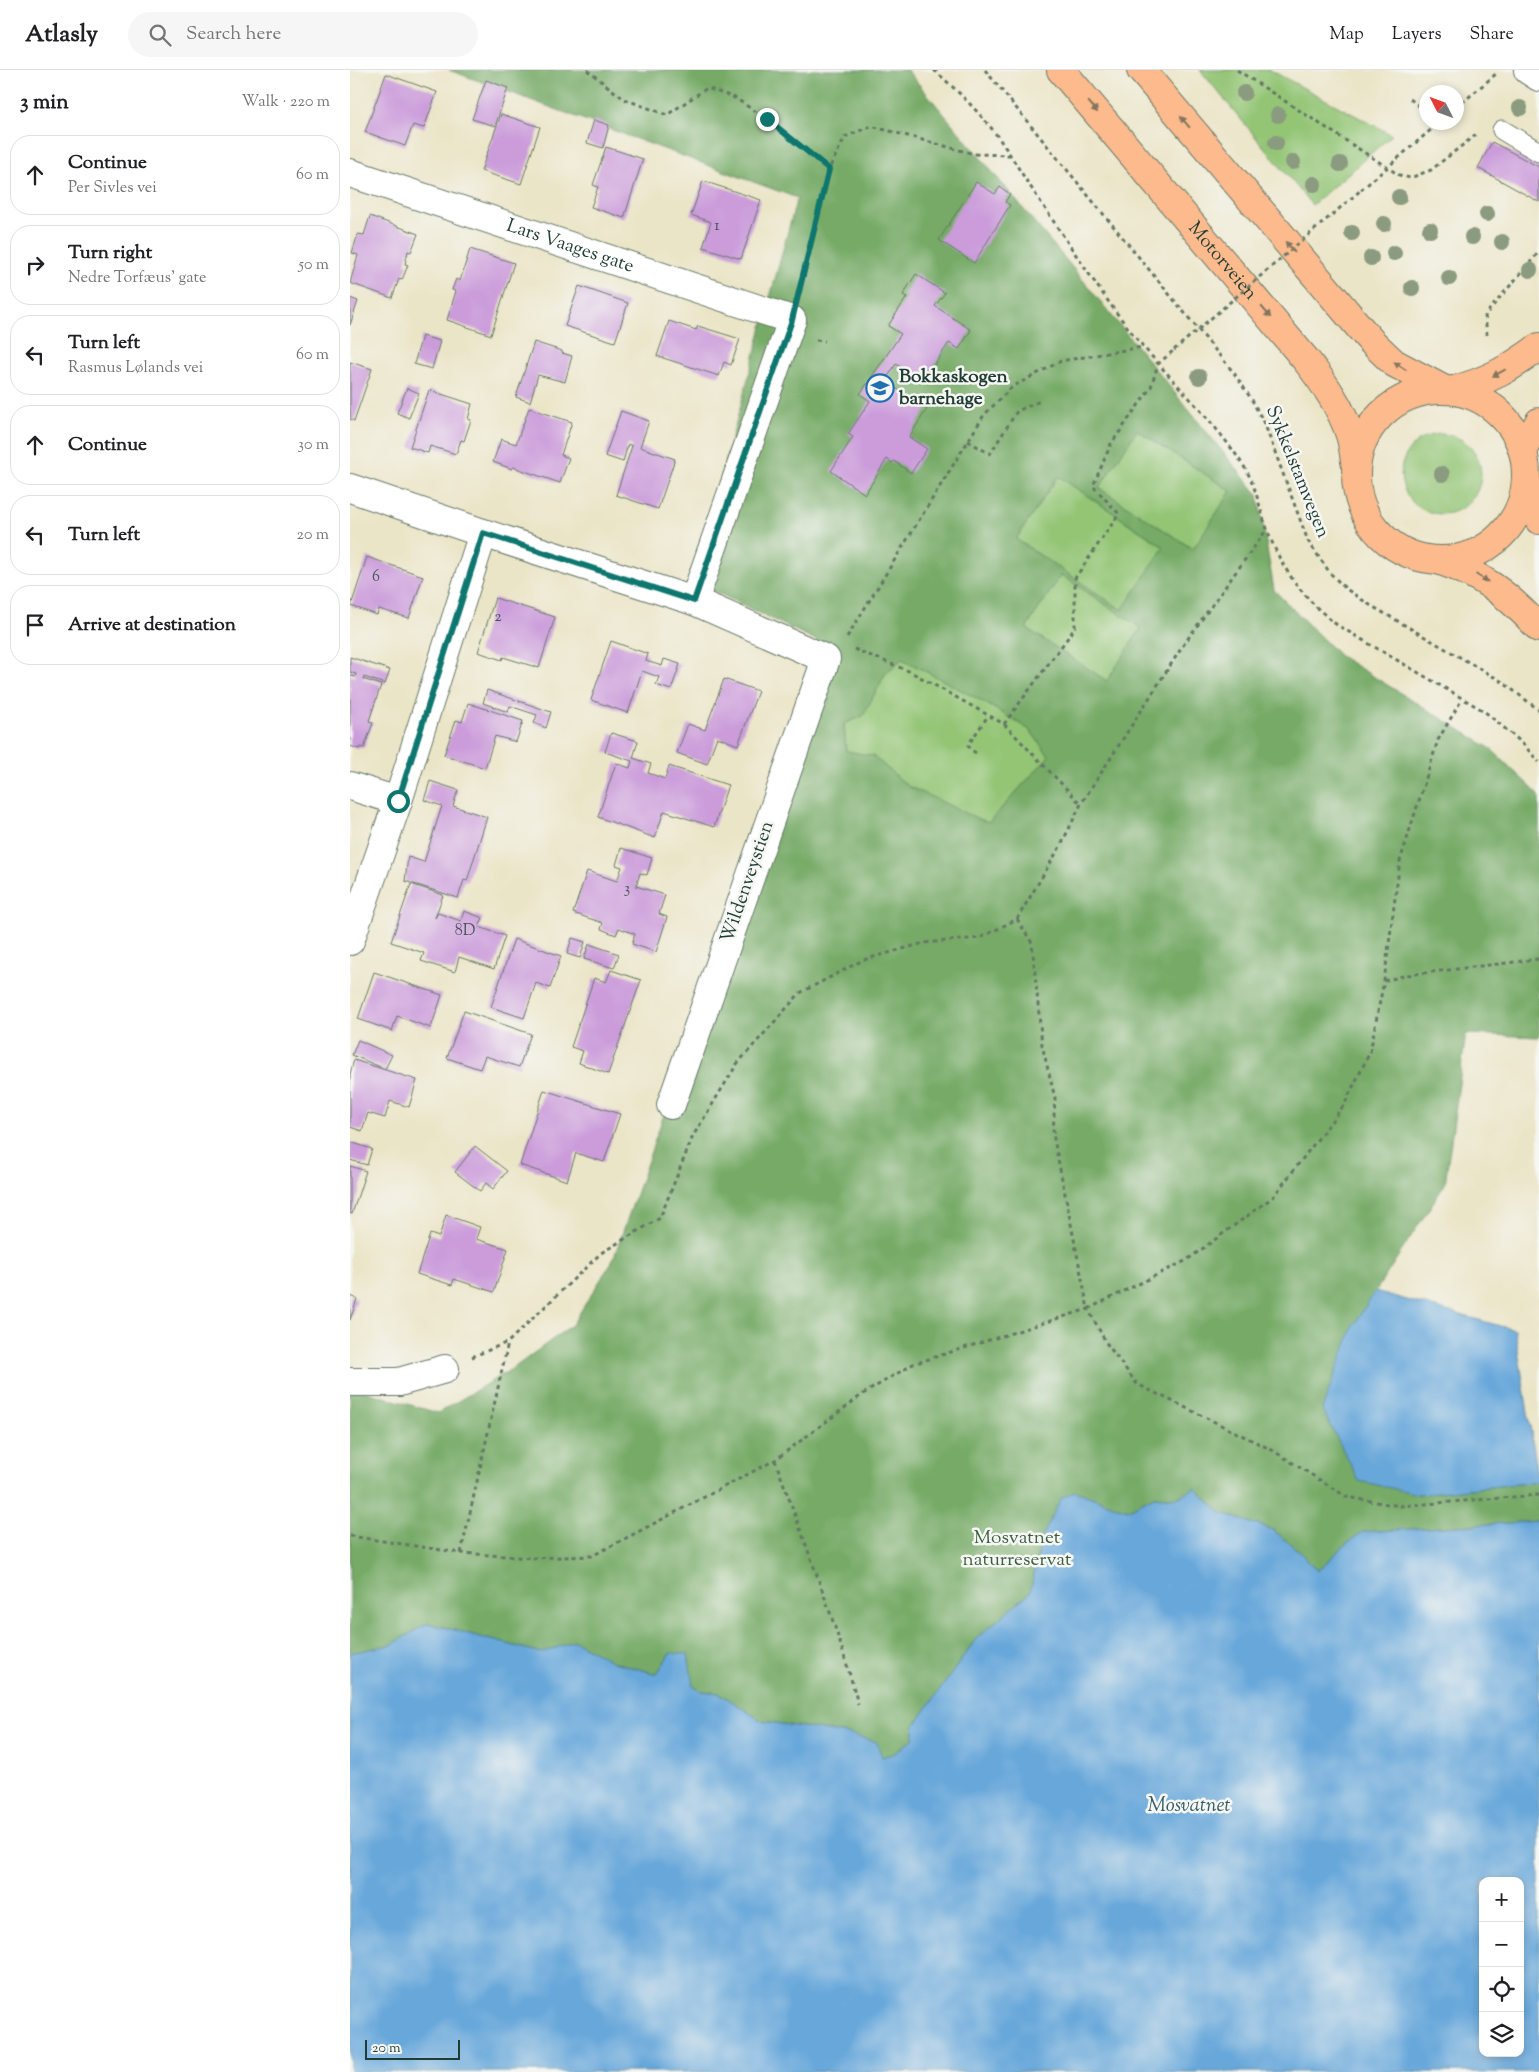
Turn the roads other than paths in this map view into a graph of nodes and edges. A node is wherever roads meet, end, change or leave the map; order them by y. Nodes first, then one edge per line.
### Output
1 (1061, 70) edge
2 (1141, 70) edge
3 (1528, 70) edge
4 (1539, 77) edge
5 (1502, 130) road end
6 (1539, 152) edge
7 (350, 173) edge
8 (1539, 347) edge
9 (1448, 390) junction
10 (1539, 422) edge
11 (1523, 451) junction
12 (1356, 466) junction
13 (1526, 480) junction
14 (350, 488) edge
15 (1539, 520) edge
16 (483, 533) junction
17 (1437, 560) junction
18 (694, 601) junction
19 (1539, 628) edge
20 (357, 789) edge
21 (398, 801) junction
22 (350, 940) edge
23 (671, 1105) dead end
24 (445, 1369) road end
25 (350, 1382) edge

1 -> 12 highway, Motorveien
9 -> 2 highway
3 - 4 street
5 - 6 lane
7 - 18 street, Lars Vaages gate
8 -> 9 highway
9 - 11 highway
9 - 12 highway
10 - 11 highway
11 - 13 highway
12 - 17 highway
13 - 15 highway
13 - 17 highway
14 - 16 street
16 - 18 street
16 - 21 street
17 -> 19 highway
18 - 23 street, Wildenveystien
20 - 21 street
21 - 22 street
24 - 25 street

